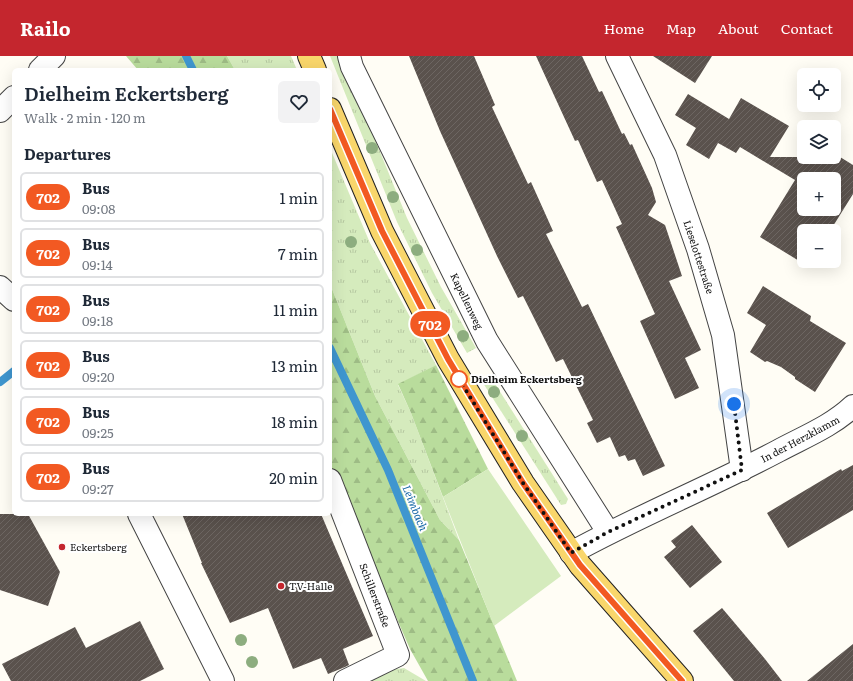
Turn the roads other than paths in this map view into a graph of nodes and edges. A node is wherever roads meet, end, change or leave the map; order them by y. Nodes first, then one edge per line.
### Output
1 (54, 56) edge
2 (309, 56) edge
3 (349, 56) edge
4 (617, 56) edge
5 (42, 68) edge
6 (314, 68) edge
7 (12, 98) edge
8 (0, 111) edge
9 (332, 114) edge
10 (0, 287) edge
11 (12, 298) edge
12 (853, 406) edge
13 (742, 470) junction
14 (332, 485) edge
15 (140, 516) edge
16 (608, 532) junction
17 (571, 553) junction
18 (223, 681) edge
19 (345, 681) edge
20 (682, 681) edge

1 - 5 street
2 - 6 main road
3 - 16 street, Kapellenweg
4 - 13 street, Lieselottestraße
7 - 8 street
9 - 17 main road
10 - 11 street
12 - 13 street, In der Herzklamm
13 - 16 street, In der Herzklamm
14 - 19 street, Schillerstraße
15 - 18 street
16 - 17 street, In der Herzklamm
17 - 20 main road

